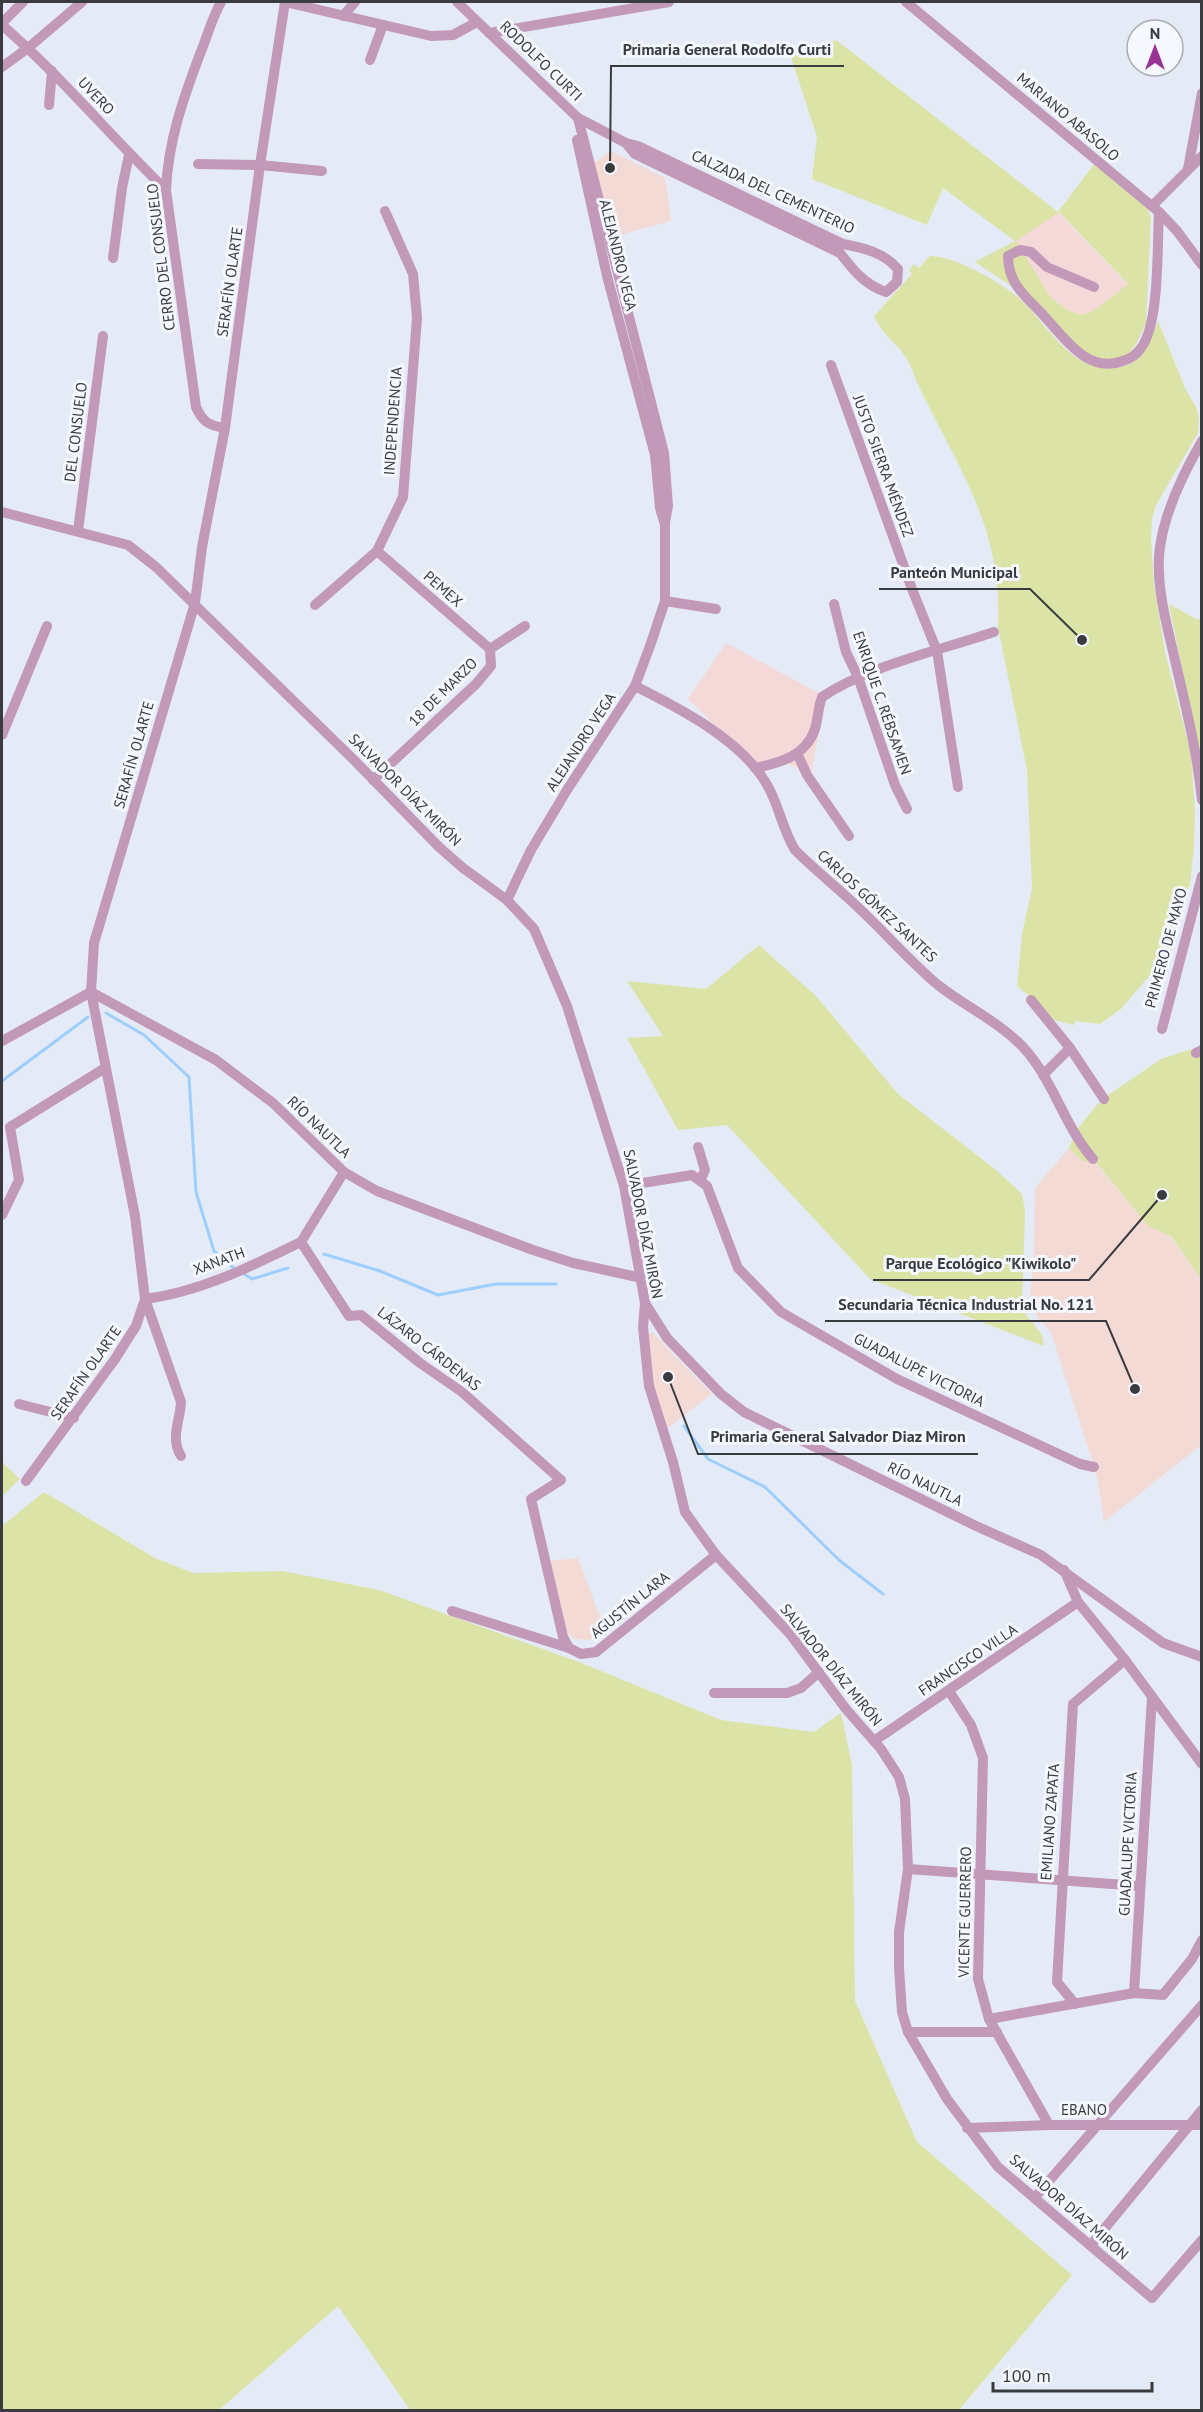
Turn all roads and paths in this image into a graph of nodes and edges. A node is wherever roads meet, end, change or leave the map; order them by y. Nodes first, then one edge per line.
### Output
1 (23, 2) edge
2 (82, 2) edge
3 (221, 2) edge
4 (285, 2) edge
5 (355, 2) edge
6 (457, 2) edge
7 (669, 2) edge
8 (906, 2) edge
9 (343, 16) junction
10 (477, 22) junction
11 (2, 24) edge
12 (383, 25) junction
13 (489, 33) junction
14 (28, 48) junction
15 (370, 60) dead end
16 (2, 67) edge
17 (51, 70) junction
18 (1202, 93) edge
19 (49, 105) dead end
20 (578, 118) junction
21 (129, 155) junction
22 (1202, 156) edge
23 (198, 164) dead end
24 (260, 165) junction
25 (1188, 169) junction
26 (322, 171) dead end
27 (165, 190) junction
28 (1155, 209) junction
29 (385, 211) dead end
30 (841, 248) junction
31 (113, 258) dead end
32 (1202, 265) edge
33 (1094, 287) dead end
34 (103, 336) dead end
35 (831, 365) dead end
36 (225, 428) junction
37 (1202, 441) edge
38 (2, 512) edge
39 (78, 531) junction
40 (377, 551) junction
41 (664, 601) junction
42 (195, 603) junction
43 (834, 604) dead end
44 (315, 605) dead end
45 (716, 609) dead end
46 (47, 626) dead end
47 (525, 626) dead end
48 (994, 632) dead end
49 (490, 649) junction
50 (937, 651) junction
51 (858, 677) junction
52 (635, 686) junction
53 (2, 735) edge
54 (797, 753) junction
55 (755, 768) junction
56 (373, 780) junction
57 (958, 787) dead end
58 (1202, 800) edge
59 (907, 810) dead end
60 (849, 836) dead end
61 (1202, 876) edge
62 (507, 900) junction
63 (91, 992) junction
64 (1031, 1000) dead end
65 (1161, 1029) dead end
66 (2, 1041) edge
67 (1070, 1048) junction
68 (105, 1068) junction
69 (1043, 1075) junction
70 (1104, 1099) dead end
71 (698, 1147) dead end
72 (1093, 1159) dead end
73 (344, 1172) junction
74 (701, 1179) junction
75 (624, 1186) junction
76 (2, 1215) edge
77 (301, 1242) junction
78 (642, 1278) junction
79 (145, 1299) junction
80 (645, 1304) junction
81 (19, 1404) dead end
82 (74, 1418) junction
83 (181, 1456) dead end
84 (1094, 1467) dead end
85 (26, 1481) dead end
86 (716, 1555) junction
87 (1064, 1570) junction
88 (1078, 1602) junction
89 (452, 1611) dead end
90 (569, 1648) junction
91 (1202, 1657) edge
92 (1125, 1660) junction
93 (819, 1672) junction
94 (949, 1691) junction
95 (714, 1693) dead end
96 (1152, 1696) junction
97 (874, 1741) junction
98 (1202, 1764) edge
99 (908, 1869) junction
100 (980, 1874) junction
101 (1062, 1880) junction
102 (1140, 1886) junction
103 (1202, 1940) edge
104 (1134, 1993) junction
105 (1076, 2004) junction
106 (1202, 2005) edge
107 (988, 2019) junction
108 (908, 2032) junction
109 (997, 2032) junction
110 (1202, 2110) edge
111 (1049, 2125) junction
112 (1099, 2125) junction
113 (1187, 2125) junction
114 (1202, 2125) edge
115 (967, 2128) junction
116 (1035, 2196) junction
117 (1202, 2241) edge
118 (1091, 2245) junction

1 - 11 street
2 - 14 street
3 - 27 street, CERRO DEL CONSUELO
4 - 9 street
4 - 24 street, SERAFÍN OLARTE
5 - 9 street
6 - 10 street, RODOLFO CURTI
7 - 13 street
8 - 28 street, MARIANO ABASOLO
9 - 12 street
10 - 12 street
10 - 13 street, RODOLFO CURTI
11 - 14 street, UVERO
12 - 15 street
13 - 20 street, RODOLFO CURTI
14 - 16 street
14 - 17 street, UVERO
17 - 19 street
17 - 21 street, UVERO
18 - 25 street
20 - 30 street, CALZADA DEL CEMENTERIO
20 - 41 street, ALEJANDRO VEGA
21 - 27 street, UVERO
21 - 31 street
22 - 25 street
23 - 24 street
24 - 26 street
24 - 36 street, SERAFÍN OLARTE
25 - 28 street
27 - 36 street, CERRO DEL CONSUELO
28 - 32 street, MARIANO ABASOLO
28 - 33 street
29 - 40 street, INDEPENDENCIA
30 - 30 street, CALZADA DEL CEMENTERIO
34 - 39 street, DEL CONSUELO
35 - 50 street, JUSTO SIERRA MÉNDEZ
36 - 42 street, SERAFÍN OLARTE
37 - 58 street
38 - 39 street, SALVADOR DÍAZ MIRÓN
39 - 42 street, SALVADOR DÍAZ MIRÓN
40 - 44 street, INDEPENDENCIA
40 - 49 street, PEMEX
41 - 45 street
41 - 52 street, ALEJANDRO VEGA
42 - 56 street, SALVADOR DÍAZ MIRÓN
42 - 63 street, SERAFÍN OLARTE
43 - 51 street, ENRIQUE C. RÉBSAMEN
46 - 53 street
47 - 49 street, 18 DE MARZO
48 - 50 street
49 - 56 street, 18 DE MARZO
50 - 51 street
50 - 57 street, JUSTO SIERRA MÉNDEZ
51 - 54 street
51 - 59 street, ENRIQUE C. RÉBSAMEN
52 - 55 street, CARLOS GÓMEZ SANTES
52 - 62 street, ALEJANDRO VEGA
54 - 55 street
54 - 60 street
55 - 69 street, CARLOS GÓMEZ SANTES
56 - 62 street, SALVADOR DÍAZ MIRÓN
61 - 65 street, PRIMERO DE MAYO
62 - 75 street, SALVADOR DÍAZ MIRÓN
63 - 66 street
63 - 68 street, SERAFÍN OLARTE
63 - 73 street, RÍO NAUTLA
64 - 67 street
67 - 69 street
67 - 70 street
68 - 76 street
68 - 79 street, SERAFÍN OLARTE
69 - 72 street, CARLOS GÓMEZ SANTES
71 - 74 street
73 - 77 street
73 - 78 street, RÍO NAUTLA
74 - 75 street
74 - 84 street, GUADALUPE VICTORIA
75 - 78 street, SALVADOR DÍAZ MIRÓN
77 - 79 street, XANATH
77 - 90 street, LÁZARO CÁRDENAS
78 - 80 street, SALVADOR DÍAZ MIRÓN
79 - 82 street, SERAFÍN OLARTE
79 - 83 street
80 - 86 street, SALVADOR DÍAZ MIRÓN
80 - 87 street, RÍO NAUTLA
81 - 82 street
82 - 85 street, SERAFÍN OLARTE
86 - 90 street, AGUSTÍN LARA
86 - 93 street, SALVADOR DÍAZ MIRÓN
87 - 88 street
87 - 91 street, RÍO NAUTLA
88 - 92 street
88 - 94 street, FRANCISCO VILLA
89 - 90 street, AGUSTÍN LARA
92 - 96 street
92 - 101 street, EMILIANO ZAPATA
93 - 95 street
93 - 97 street, SALVADOR DÍAZ MIRÓN
94 - 97 street, FRANCISCO VILLA
94 - 100 street, VICENTE GUERRERO
96 - 98 street
96 - 102 street, GUADALUPE VICTORIA
97 - 99 street, SALVADOR DÍAZ MIRÓN
99 - 100 street
99 - 108 street, SALVADOR DÍAZ MIRÓN
100 - 101 street
100 - 107 street, VICENTE GUERRERO
101 - 102 street
101 - 105 street, EMILIANO ZAPATA
102 - 104 street, GUADALUPE VICTORIA
103 - 104 street
104 - 105 street
105 - 107 street
106 - 112 street
107 - 109 street, VICENTE GUERRERO
108 - 109 street
108 - 115 street, SALVADOR DÍAZ MIRÓN
109 - 111 street, VICENTE GUERRERO
110 - 113 street
111 - 112 street, EBANO
111 - 115 street, EBANO
112 - 113 street, EBANO
112 - 116 street
113 - 114 street, EBANO
113 - 118 street
115 - 116 street, SALVADOR DÍAZ MIRÓN
116 - 118 street, SALVADOR DÍAZ MIRÓN
117 - 118 street, SALVADOR DÍAZ MIRÓN

